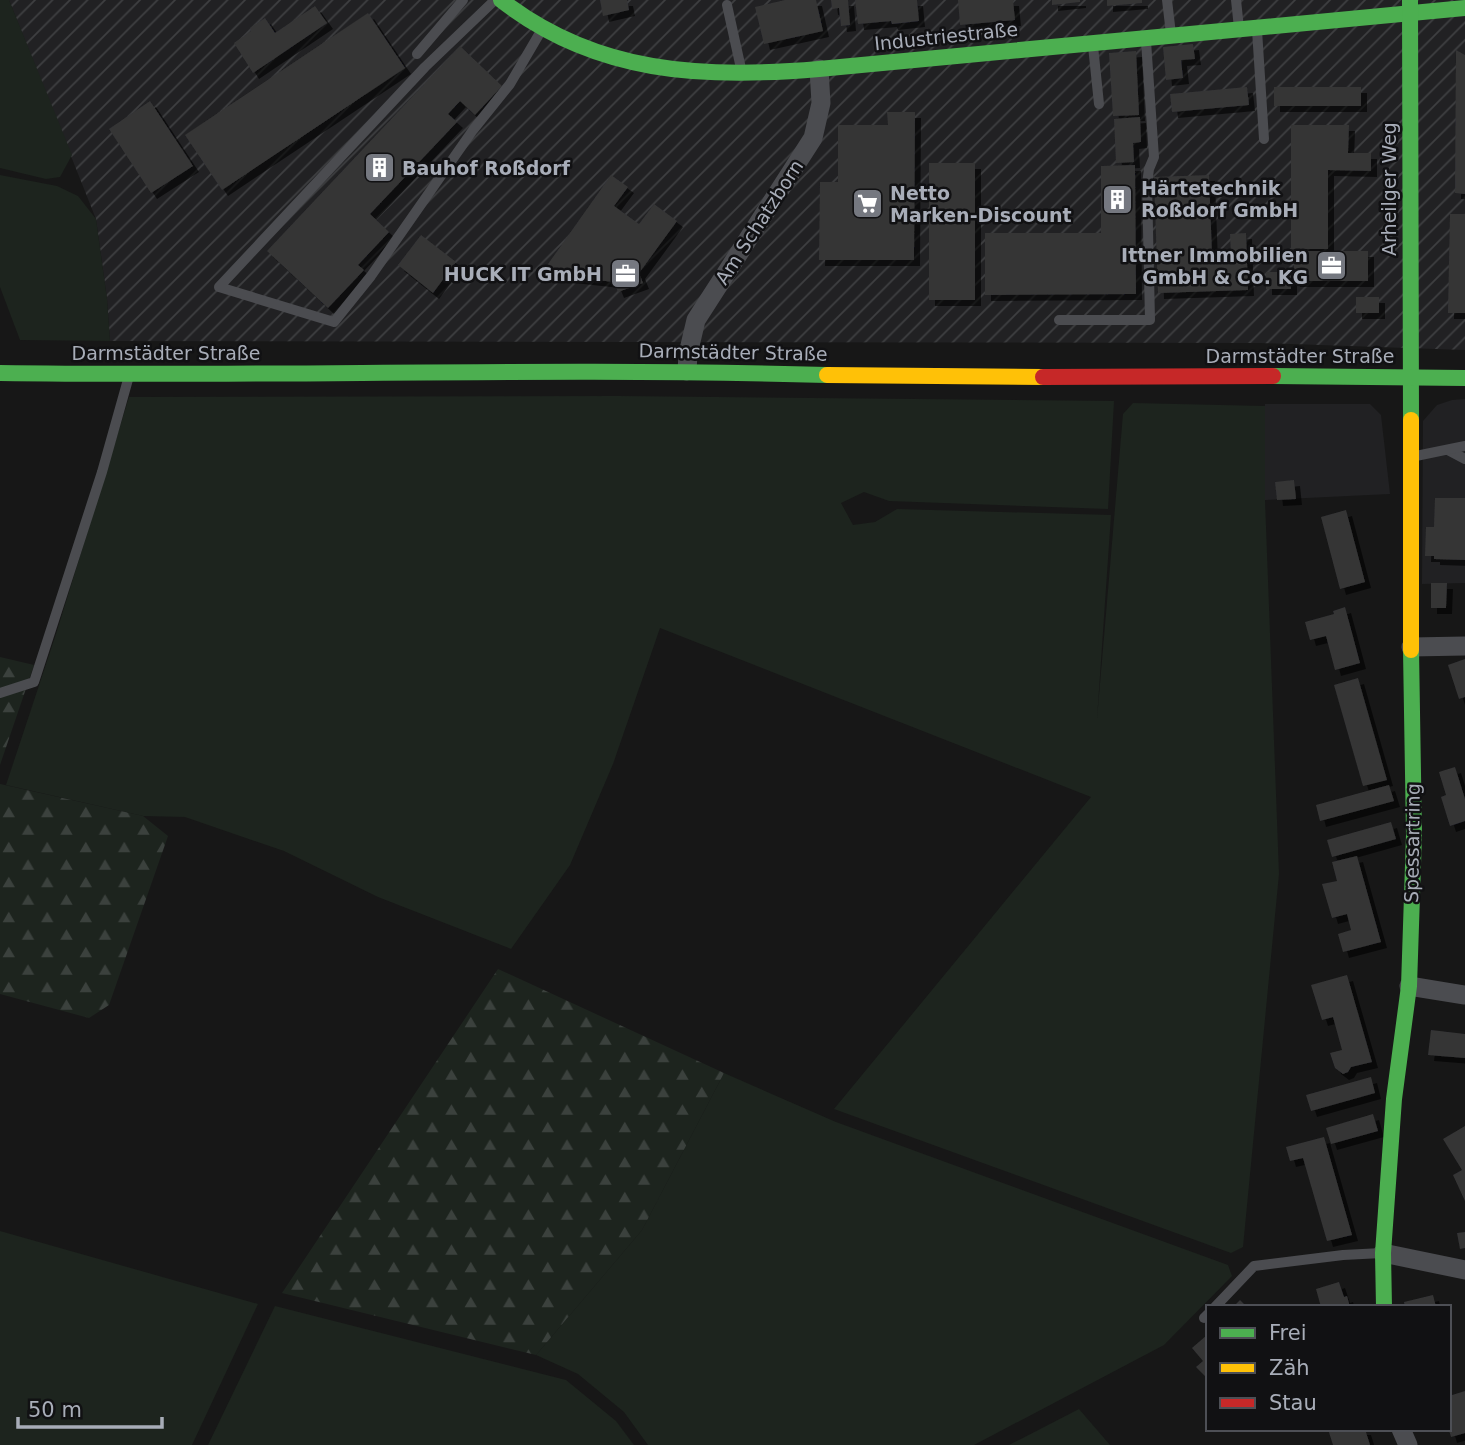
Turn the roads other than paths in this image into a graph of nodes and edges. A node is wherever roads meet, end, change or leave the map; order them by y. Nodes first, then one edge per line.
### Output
1 (463, 0) edge
2 (495, 0) edge
3 (501, 0) edge
4 (1167, 0) edge
5 (1236, 0) edge
6 (726, 5) dead end
7 (1410, 6) edge
8 (1465, 8) edge
9 (1257, 26) junction
10 (1239, 28) junction
11 (542, 30) junction
12 (1171, 35) junction
13 (1146, 37) junction
14 (1093, 42) junction
15 (417, 54) dead end
16 (819, 69) junction
17 (742, 74) junction
18 (1098, 104) dead end
19 (1264, 139) dead end
20 (1059, 320) dead end
21 (687, 371) junction
22 (0, 373) edge
23 (129, 375) junction
24 (1411, 378) junction
25 (1465, 378) edge
26 (1465, 446) edge
27 (1448, 450) junction
28 (1411, 457) junction
29 (1465, 458) edge
30 (1465, 646) edge
31 (1411, 647) junction
32 (0, 693) edge
33 (1409, 986) junction
34 (1465, 995) edge
35 (1383, 1253) junction
36 (1465, 1270) edge
37 (1217, 1305) edge
38 (1384, 1305) edge

1 - 15 lane
2 - 11 lane
3 - 11 street, Industriestraße
4 - 12 lane
5 - 10 lane
6 - 17 lane
7 - 8 street, Industriestraße
7 - 9 street, Industriestraße
7 - 24 street, Arheilger Weg
9 - 10 street, Industriestraße
9 - 19 lane
10 - 12 street, Industriestraße
11 - 17 street, Industriestraße
12 - 13 street, Industriestraße
13 - 14 street, Industriestraße
13 - 20 lane
14 - 16 street, Industriestraße
14 - 18 lane
16 - 17 street, Industriestraße
16 - 21 street, Am Schatzborn
21 - 23 street, Darmstädter Straße
21 - 24 street, Darmstädter Straße
22 - 23 street, Darmstädter Straße
23 - 32 lane
24 - 25 street, Darmstädter Straße
24 - 28 street, Spessartring
26 - 27 lane
27 - 28 lane
27 - 29 lane
28 - 31 street, Spessartring
30 - 31 street
31 - 33 street, Spessartring
33 - 34 street
33 - 35 street, Spessartring
35 - 36 street
35 - 37 lane
35 - 38 street, Spessartring

